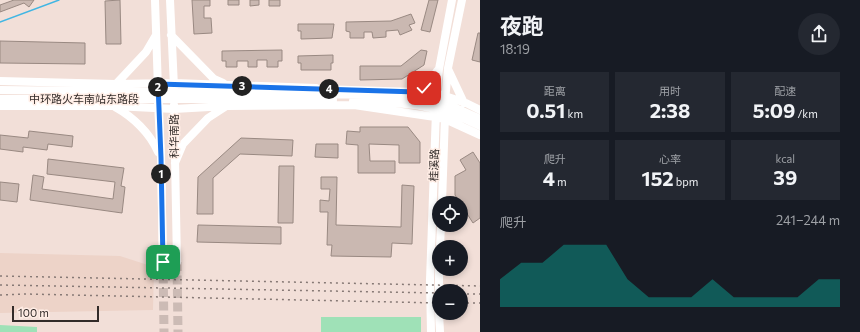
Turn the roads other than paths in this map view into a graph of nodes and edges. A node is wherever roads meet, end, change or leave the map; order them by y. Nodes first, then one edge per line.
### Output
1 (155, 0) edge
2 (170, 0) edge
3 (452, 0) edge
4 (462, 0) edge
5 (171, 35) junction
6 (156, 36) junction
7 (448, 68) junction
8 (439, 69) junction
9 (0, 81) edge
10 (174, 83) junction
11 (116, 84) junction
12 (158, 84) junction
13 (227, 85) junction
14 (0, 90) edge
15 (417, 92) junction
16 (436, 93) junction
17 (445, 96) junction
18 (0, 99) edge
19 (464, 103) junction
20 (0, 106) edge
21 (114, 106) junction
22 (228, 106) junction
23 (158, 108) junction
24 (174, 109) junction
25 (480, 110) edge
26 (435, 117) junction
27 (445, 119) junction
28 (480, 119) edge
29 (480, 126) edge
30 (480, 135) edge
31 (161, 158) junction
32 (174, 165) junction
33 (442, 196) edge
34 (163, 262) tunnel mouth
35 (177, 262) tunnel mouth
36 (439, 320) edge
37 (431, 332) edge
38 (440, 332) edge

1 - 6 main road, 科华南路
2 - 5 main road, 科华南路
3 - 8 main road, 桂溪路
4 - 7 main road, 桂溪路
5 - 10 main road, 科华南路
5 - 13 main road
6 - 11 main road
6 - 12 main road, 科华南路
7 - 17 main road, 桂溪路
7 - 19 main road
8 - 15 main road
8 - 16 main road, 桂溪路
9 - 11 main road
10 - 12 main road
10 - 13 main road
10 - 24 main road, 科华南路
11 - 12 main road
12 - 23 main road, 科华南路
13 - 15 main road
14 - 28 main road, 中环路火车南站东路段
15 - 16 main road
16 - 17 main road
16 - 26 main road, 桂溪路
17 - 19 main road
17 - 27 main road, 桂溪路
18 - 29 main road, 中环路火车南站东路段
19 - 25 main road
20 - 21 main road
21 - 23 main road
21 - 31 main road
22 - 24 main road
22 - 26 main road
22 - 32 main road
23 - 24 main road
23 - 31 main road, 科华南路
24 - 32 main road, 科华南路
26 - 27 main road
26 - 37 main road, 桂溪路
27 - 30 main road
27 - 33 main road, 桂溪路
31 - 34 main road, 科华南路
32 - 35 main road, 科华南路
36 - 38 main road

